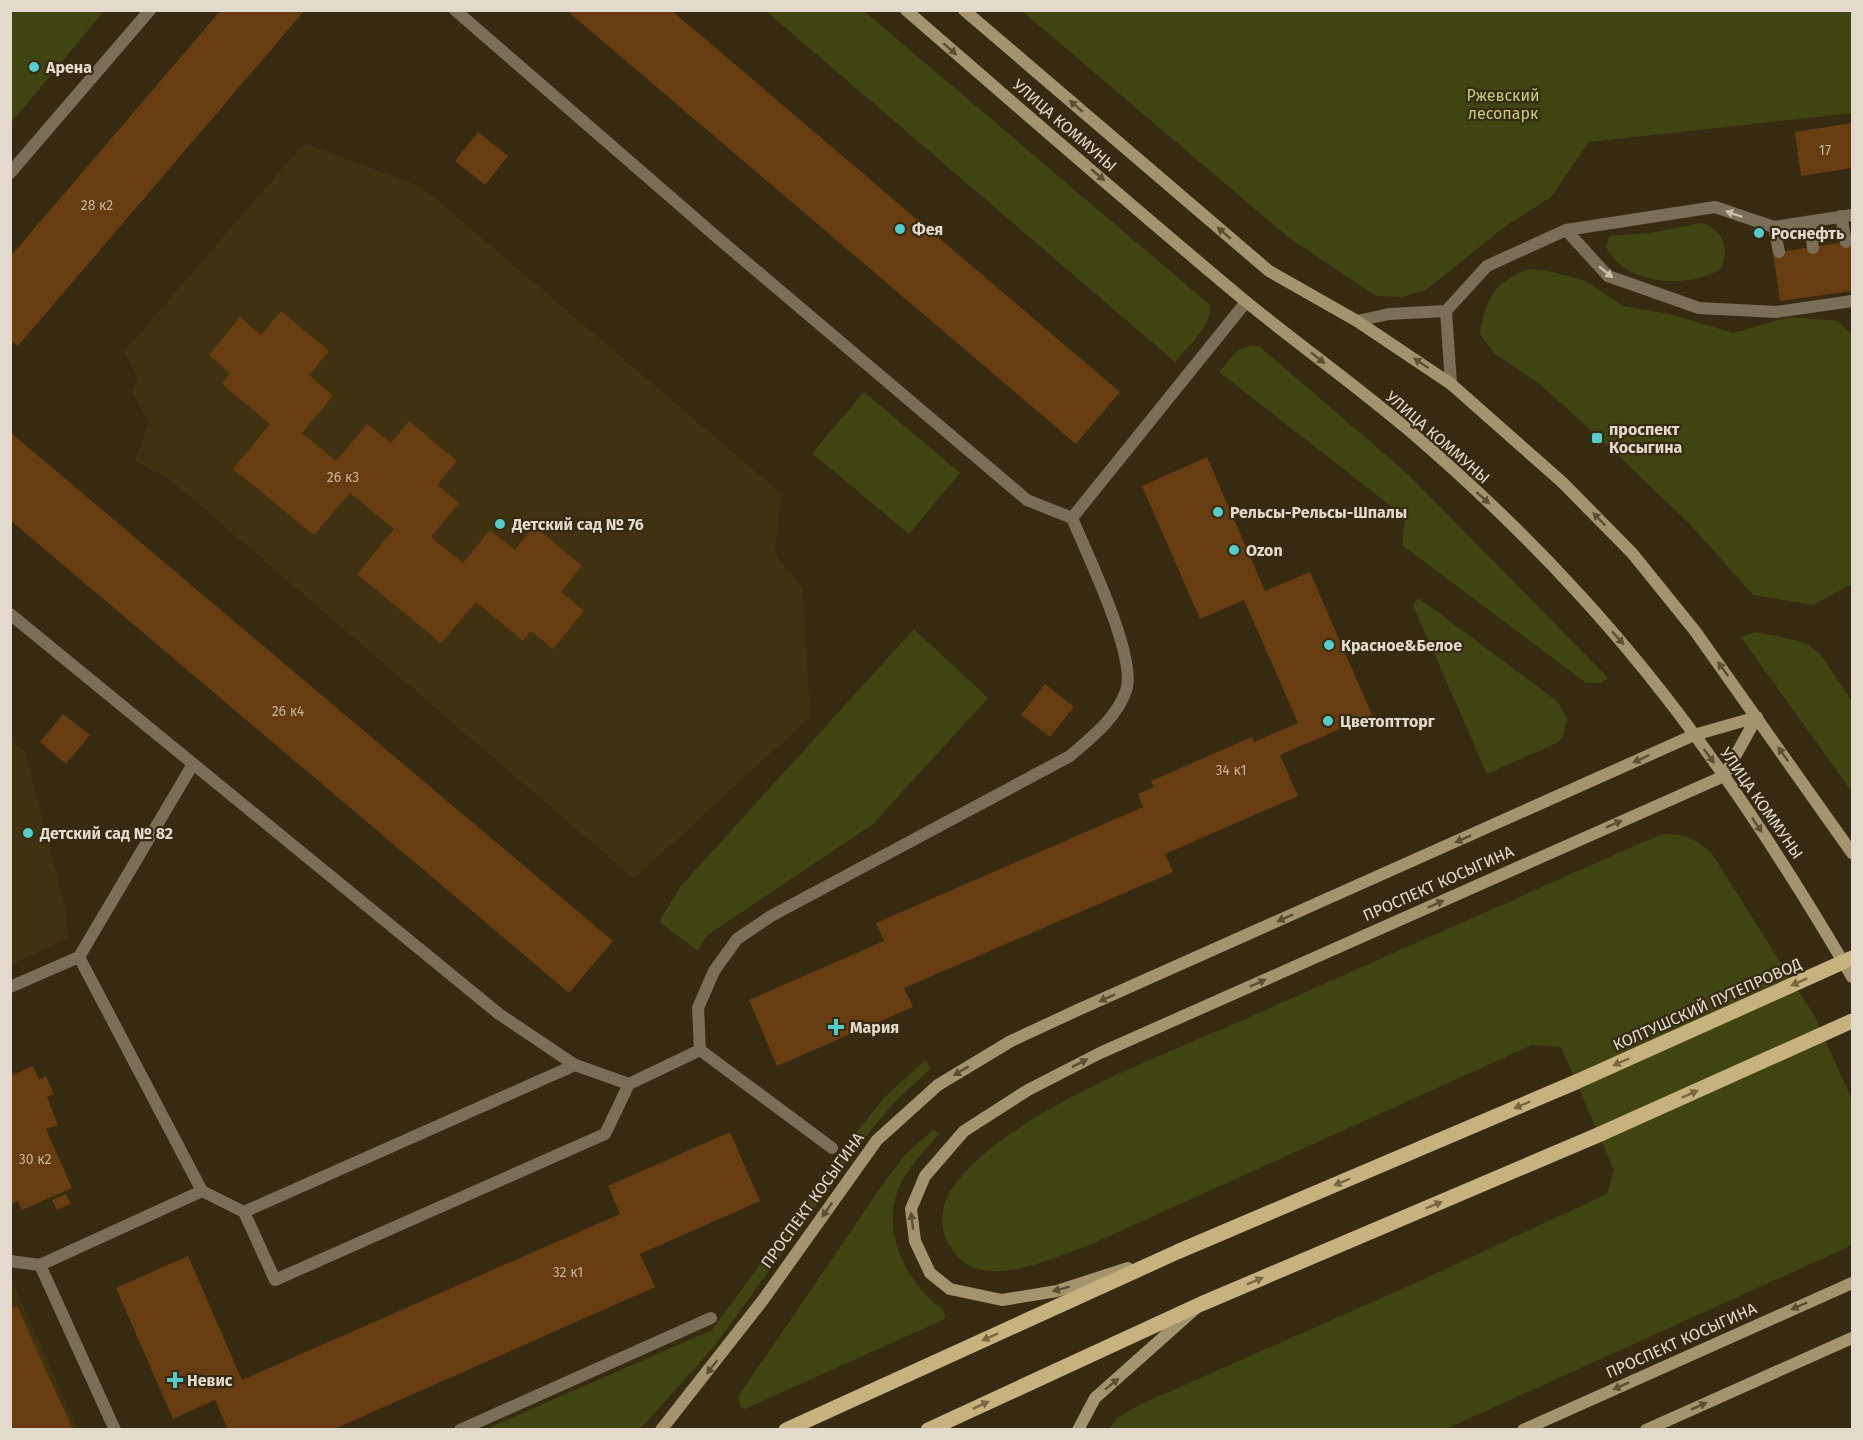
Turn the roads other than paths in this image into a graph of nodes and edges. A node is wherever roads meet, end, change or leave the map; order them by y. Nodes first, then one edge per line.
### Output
1 (150, 10) edge
2 (455, 10) edge
3 (906, 10) edge
4 (964, 10) edge
5 (10, 173) edge
6 (1847, 215) edge
7 (1809, 222) junction
8 (1774, 227) junction
9 (1566, 230) junction
10 (1846, 242) dead end
11 (1813, 248) dead end
12 (1779, 252) dead end
13 (1852, 301) edge
14 (1246, 302) junction
15 (1446, 311) junction
16 (1358, 321) junction
17 (1451, 384) junction
18 (1072, 518) junction
19 (10, 614) edge
20 (1757, 717) junction
21 (1694, 735) junction
22 (193, 764) junction
23 (1724, 776) junction
24 (1852, 853) edge
25 (79, 957) junction
26 (1852, 958) edge
27 (1852, 977) edge
28 (10, 987) edge
29 (1852, 1021) edge
30 (700, 1050) junction
31 (575, 1065) junction
32 (1576, 1082) joint
33 (629, 1084) junction
34 (832, 1148) dead end
35 (202, 1191) junction
36 (244, 1212) junction
37 (1177, 1252) junction
38 (10, 1261) edge
39 (40, 1264) junction
40 (1852, 1282) edge
41 (1201, 1304) junction
42 (711, 1318) dead end
43 (1852, 1338) edge
44 (115, 1430) edge
45 (460, 1430) edge
46 (661, 1430) edge
47 (786, 1430) edge
48 (928, 1430) edge
49 (1078, 1430) edge
50 (1523, 1430) edge
51 (1646, 1430) edge

1 - 5 lane
2 - 18 lane
3 -> 14 main road, УЛИЦА КОММУНЫ
16 -> 4 main road, УЛИЦА КОММУНЫ
6 - 7 lane
6 - 10 lane
7 - 8 lane
7 - 11 lane
8 -> 9 lane
8 - 12 lane
9 -> 13 lane
9 - 15 lane
14 - 18 lane
14 -> 21 main road, УЛИЦА КОММУНЫ
15 - 16 lane
15 - 17 lane
17 -> 16 main road, УЛИЦА КОММУНЫ
20 -> 17 main road, УЛИЦА КОММУНЫ
18 - 30 lane
19 - 22 lane
20 - 21 main road, ПРОСПЕКТ КОСЫГИНА
20 - 23 main road
24 -> 20 main road, УЛИЦА КОММУНЫ
21 -> 23 main road, УЛИЦА КОММУНЫ
21 -> 46 main road, ПРОСПЕКТ КОСЫГИНА
22 - 25 lane
22 - 31 lane
23 -> 27 main road, УЛИЦА КОММУНЫ
37 -> 23 main road, ПРОСПЕКТ КОСЫГИНА
25 - 28 lane
25 - 35 lane
26 -> 32 main road, КОЛТУШСКИЙ ПУТЕПРОВОД, bridge
41 -> 29 main road
30 - 33 lane
30 - 34 lane
31 - 33 lane
31 - 36 lane
32 -> 37 main road, ПРОСПЕКТ КОСЫГИНА
33 - 36 lane
35 - 36 lane
35 - 39 lane
37 -> 47 main road, ПРОСПЕКТ КОСЫГИНА
38 - 39 lane
39 - 44 lane
40 -> 50 main road, ПРОСПЕКТ КОСЫГИНА
48 -> 41 main road
49 -> 41 main road
42 - 45 lane
51 -> 43 main road

